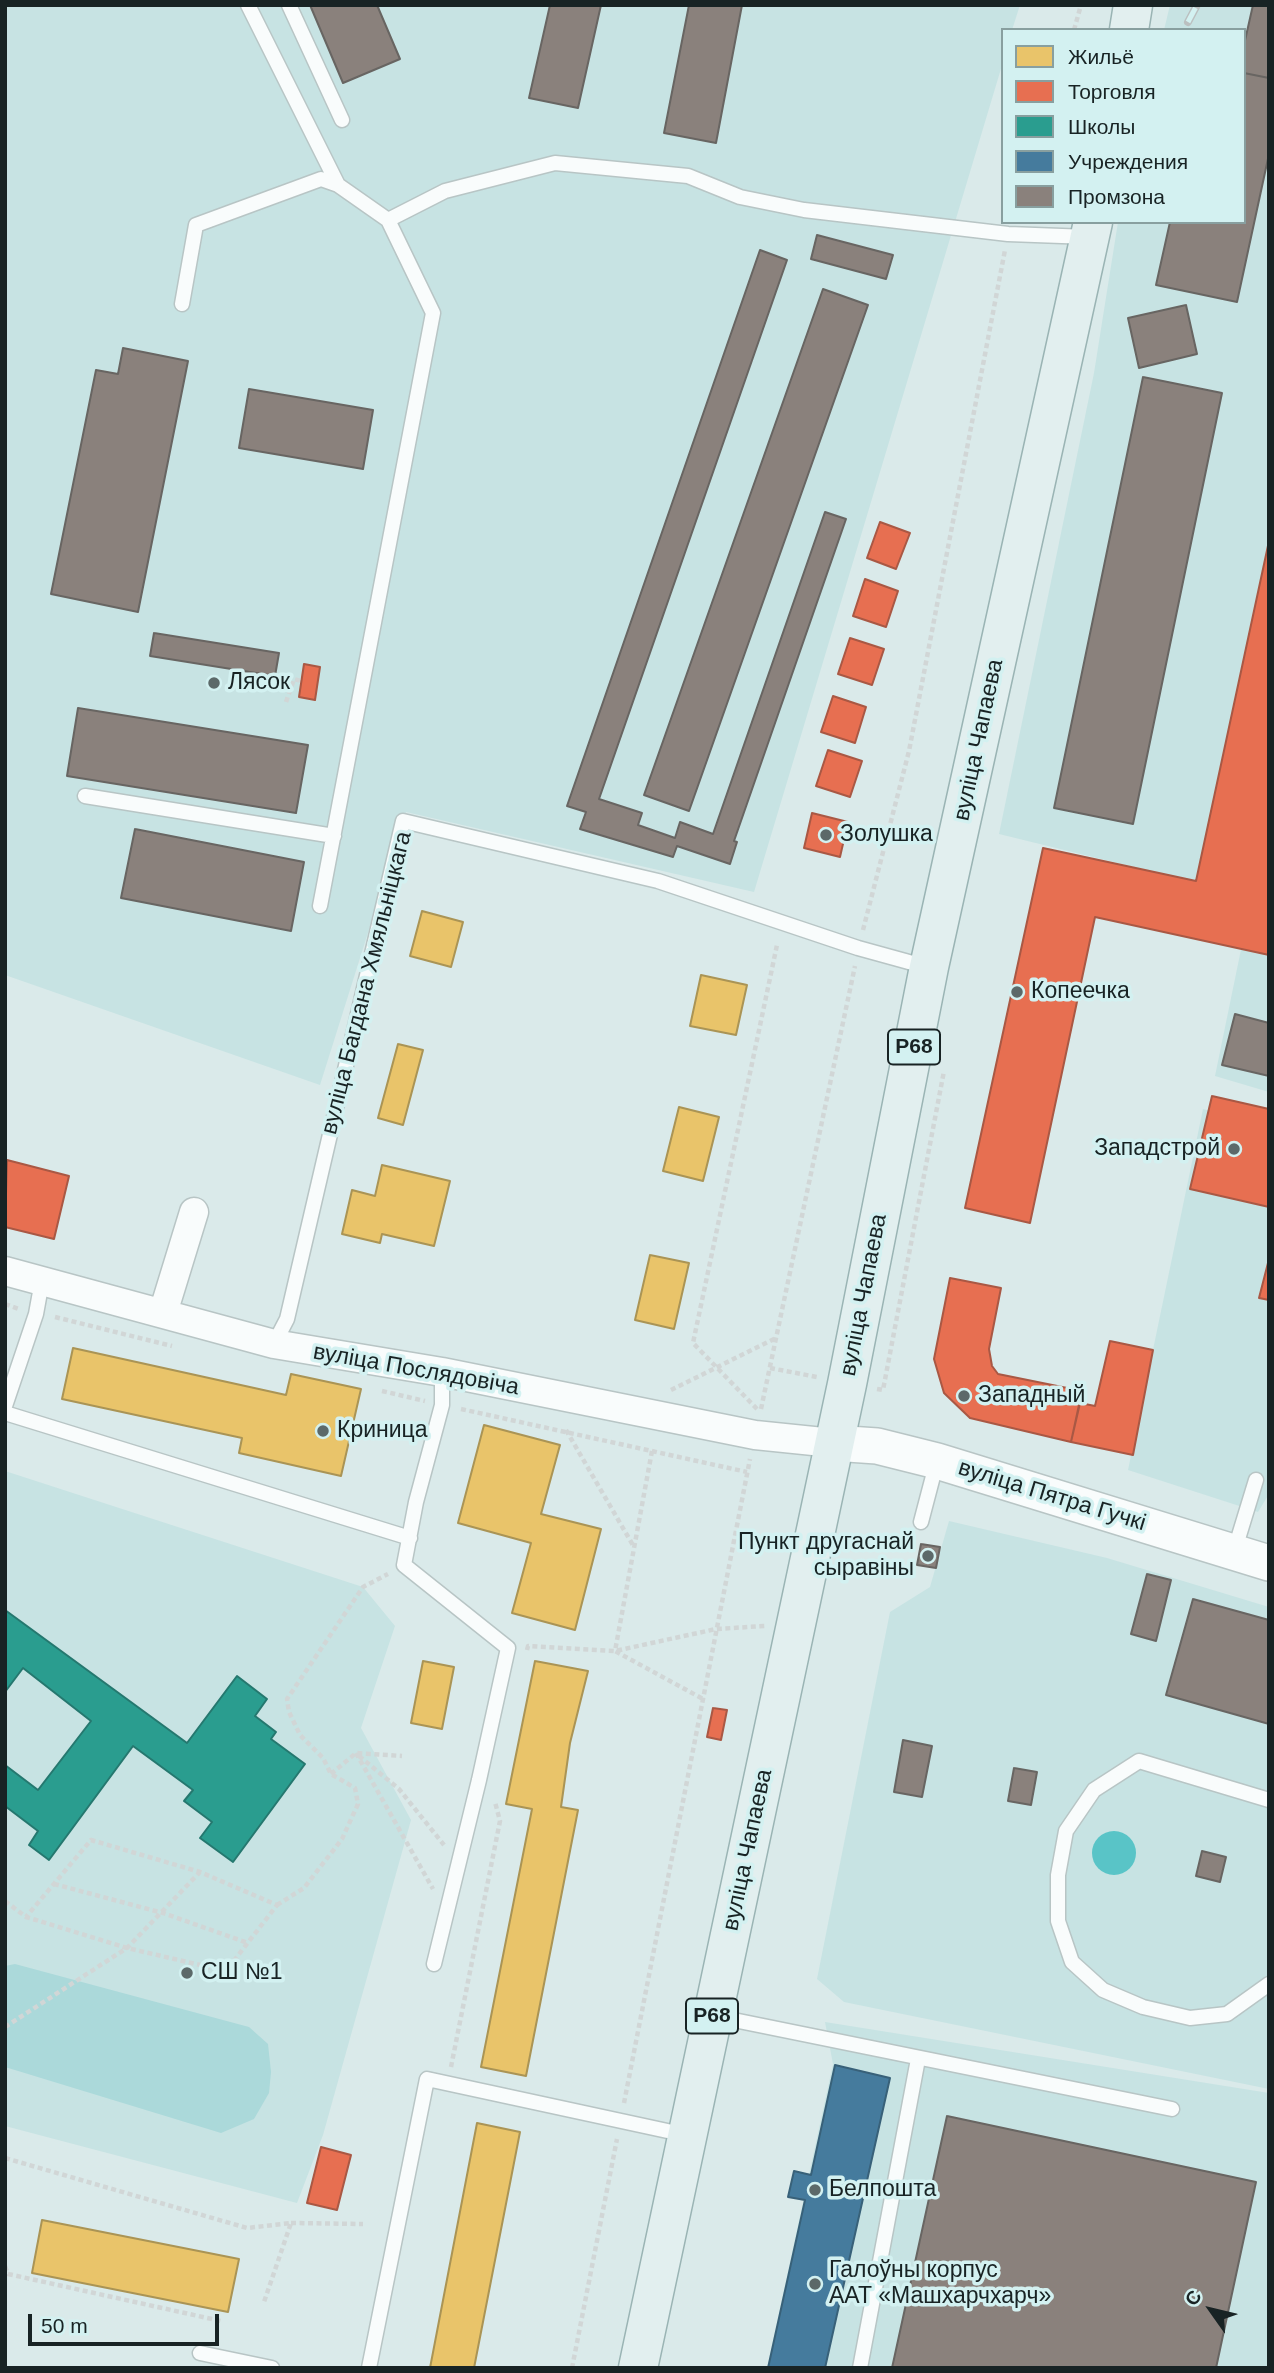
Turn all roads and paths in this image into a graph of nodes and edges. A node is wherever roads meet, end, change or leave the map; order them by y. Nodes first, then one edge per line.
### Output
1 (248, 5) edge
2 (289, 5) edge
3 (1082, 5) edge
4 (1133, 5) edge
5 (1075, 28) edge
6 (1129, 28) edge
7 (342, 120) dead end
8 (338, 185) junction
9 (388, 220) junction
10 (1091, 230) edge
11 (1008, 234) junction
12 (182, 304) dead end
13 (301, 681) dead end
14 (286, 702) dead end
15 (85, 796) dead end
16 (334, 836) junction
17 (320, 906) dead end
18 (778, 945) dead end
19 (858, 948) junction
20 (929, 967) junction
21 (194, 1212) dead end
22 (5, 1271) edge
23 (42, 1281) junction
24 (163, 1313) junction
25 (776, 1338) junction
26 (274, 1345) junction
27 (716, 1368) junction
28 (442, 1372) junction
29 (664, 1394) dead end
30 (442, 1405) junction
31 (5, 1406) edge
32 (5, 1413) edge
33 (566, 1430) junction
34 (755, 1435) junction
35 (833, 1443) junction
36 (652, 1451) junction
37 (937, 1461) junction
38 (747, 1472) junction
39 (1256, 1480) dead end
40 (921, 1522) dead end
41 (410, 1538) junction
42 (634, 1548) junction
43 (1258, 1555) edge
44 (404, 1565) junction
45 (716, 1629) junction
46 (615, 1651) junction
47 (525, 1659) dead end
48 (703, 1699) junction
49 (356, 1753) junction
50 (402, 1756) dead end
51 (331, 1774) junction
52 (494, 1797) dead end
53 (1269, 1800) edge
54 (447, 1849) dead end
55 (200, 1872) junction
56 (54, 1884) junction
57 (436, 1895) dead end
58 (5, 1900) edge
59 (277, 1905) junction
60 (163, 1913) junction
61 (26, 1917) junction
62 (248, 1942) junction
63 (127, 1948) junction
64 (434, 1964) dead end
65 (1269, 1984) edge
66 (712, 2015) junction
67 (5, 2027) edge
68 (918, 2059) junction
69 (447, 2084) junction
70 (1172, 2109) dead end
71 (620, 2121) junction
72 (687, 2135) junction
73 (5, 2158) edge
74 (291, 2223) junction
75 (363, 2224) dead end
76 (5, 2266) edge
77 (264, 2302) dead end
78 (221, 2321) dead end
79 (200, 2353) dead end
80 (272, 2368) edge
81 (369, 2368) edge
82 (572, 2368) edge
83 (638, 2368) edge
84 (860, 2368) edge

1 - 8 lane
2 - 7 lane
3 - 5 path
4 - 6 main road
8 - 9 lane
8 - 12 lane
9 - 11 lane
9 - 16 lane
10 - 11 lane
10 - 20 main road, вуліца Чапаева / Р68
11 - 19 path
13 - 14 path
15 - 16 lane
16 - 17 lane
18 - 27 path
19 - 20 lane, вуліца Багдана Хмяльніцкага
19 - 25 path
19 - 26 lane, вуліца Багдана Хмяльніцкага
20 - 35 main road, вуліца Чапаева / Р68
21 - 24 street
22 - 23 street, вуліца Послядовіча
23 - 24 street, вуліца Послядовіча
23 - 31 lane
24 - 26 street, вуліца Послядовіча
25 - 27 path
25 - 27 path
26 - 28 street, вуліца Послядовіча
27 - 29 path
28 - 30 lane
28 - 34 street, вуліца Послядовіча
30 - 33 path
30 - 41 lane
32 - 41 lane
33 - 36 path
33 - 42 path
34 - 35 street, вуліца Послядовіча
34 - 38 path
35 - 37 street, вуліца Пятра Гучкі
35 - 66 main road, вуліца Чапаева / Р68
36 - 38 path
36 - 42 path
37 - 40 lane
37 - 43 street, вуліца Пятра Гучкі
38 - 45 path
39 - 43 lane
41 - 44 lane
42 - 46 path
44 - 51 path
44 - 64 lane
45 - 46 path
45 - 48 path
46 - 47 path
46 - 48 path
48 - 71 path
49 - 50 path
49 - 51 path
49 - 54 path
49 - 57 path
51 - 59 path
52 - 69 path
53 - 65 lane
55 - 56 path
55 - 59 path
55 - 60 path
56 - 60 path
56 - 61 path
58 - 61 path
59 - 62 path
60 - 62 path
60 - 63 path
61 - 63 path
62 - 63 path
63 - 67 path
66 - 68 lane
66 - 72 main road, вуліца Чапаева / Р68
68 - 70 lane
68 - 84 lane
69 - 71 lane
69 - 81 lane
71 - 72 lane
71 - 82 path
72 - 83 main road, вуліца Чапаева / Р68
73 - 74 path
74 - 75 path
74 - 77 path
76 - 78 path
79 - 80 lane

